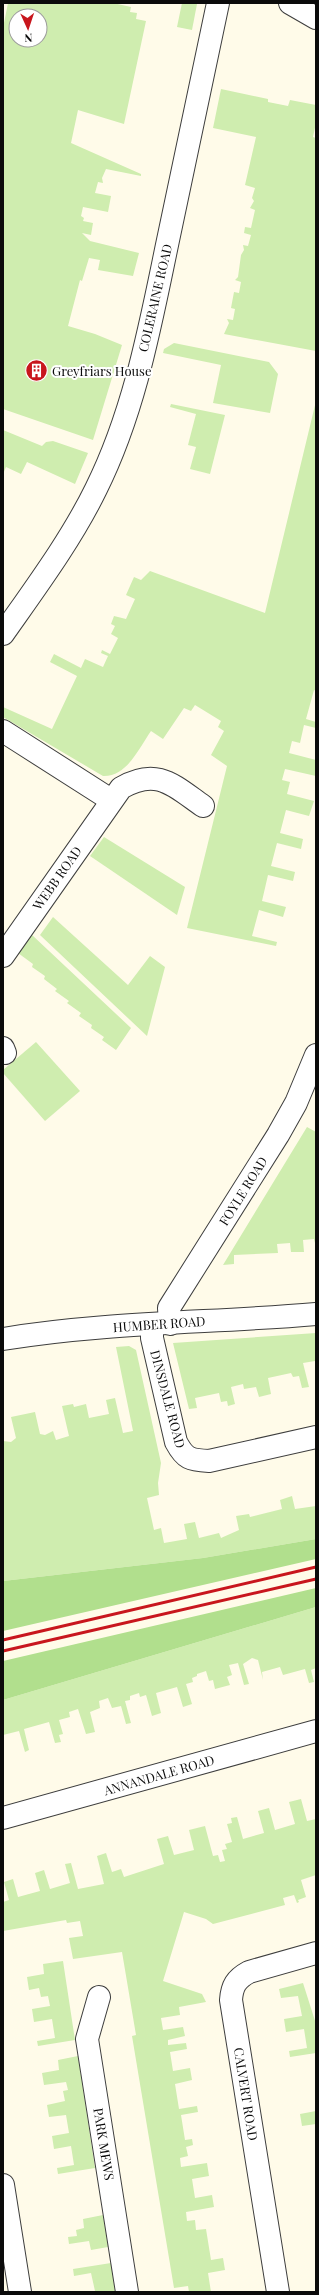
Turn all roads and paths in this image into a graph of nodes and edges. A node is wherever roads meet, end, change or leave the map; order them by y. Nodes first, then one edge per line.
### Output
1 (218, 3) edge
2 (290, 3) edge
3 (316, 18) edge
4 (3, 634) edge
5 (3, 731) edge
6 (111, 800) junction
7 (203, 806) dead end
8 (3, 956) edge
9 (316, 1055) edge
10 (316, 1314) edge
11 (161, 1325) junction
12 (3, 1339) edge
13 (316, 1437) edge
14 (316, 1731) edge
15 (3, 1818) edge
16 (316, 1953) edge
17 (99, 1997) dead end
18 (3, 2185) edge
19 (20, 2292) edge
20 (127, 2292) edge
21 (278, 2292) edge

1 - 4 street, COLERAINE ROAD
2 - 3 street
5 - 6 street
6 - 7 street, WEBB ROAD
6 - 8 street, WEBB ROAD
9 - 11 street, FOYLE ROAD
10 - 11 street, HUMBER ROAD
11 - 12 street, HUMBER ROAD
11 - 13 street, DINSDALE ROAD
14 - 15 street, ANNANDALE ROAD
16 - 21 street, CALVERT ROAD
17 - 20 street, PARK MEWS
18 - 19 street

